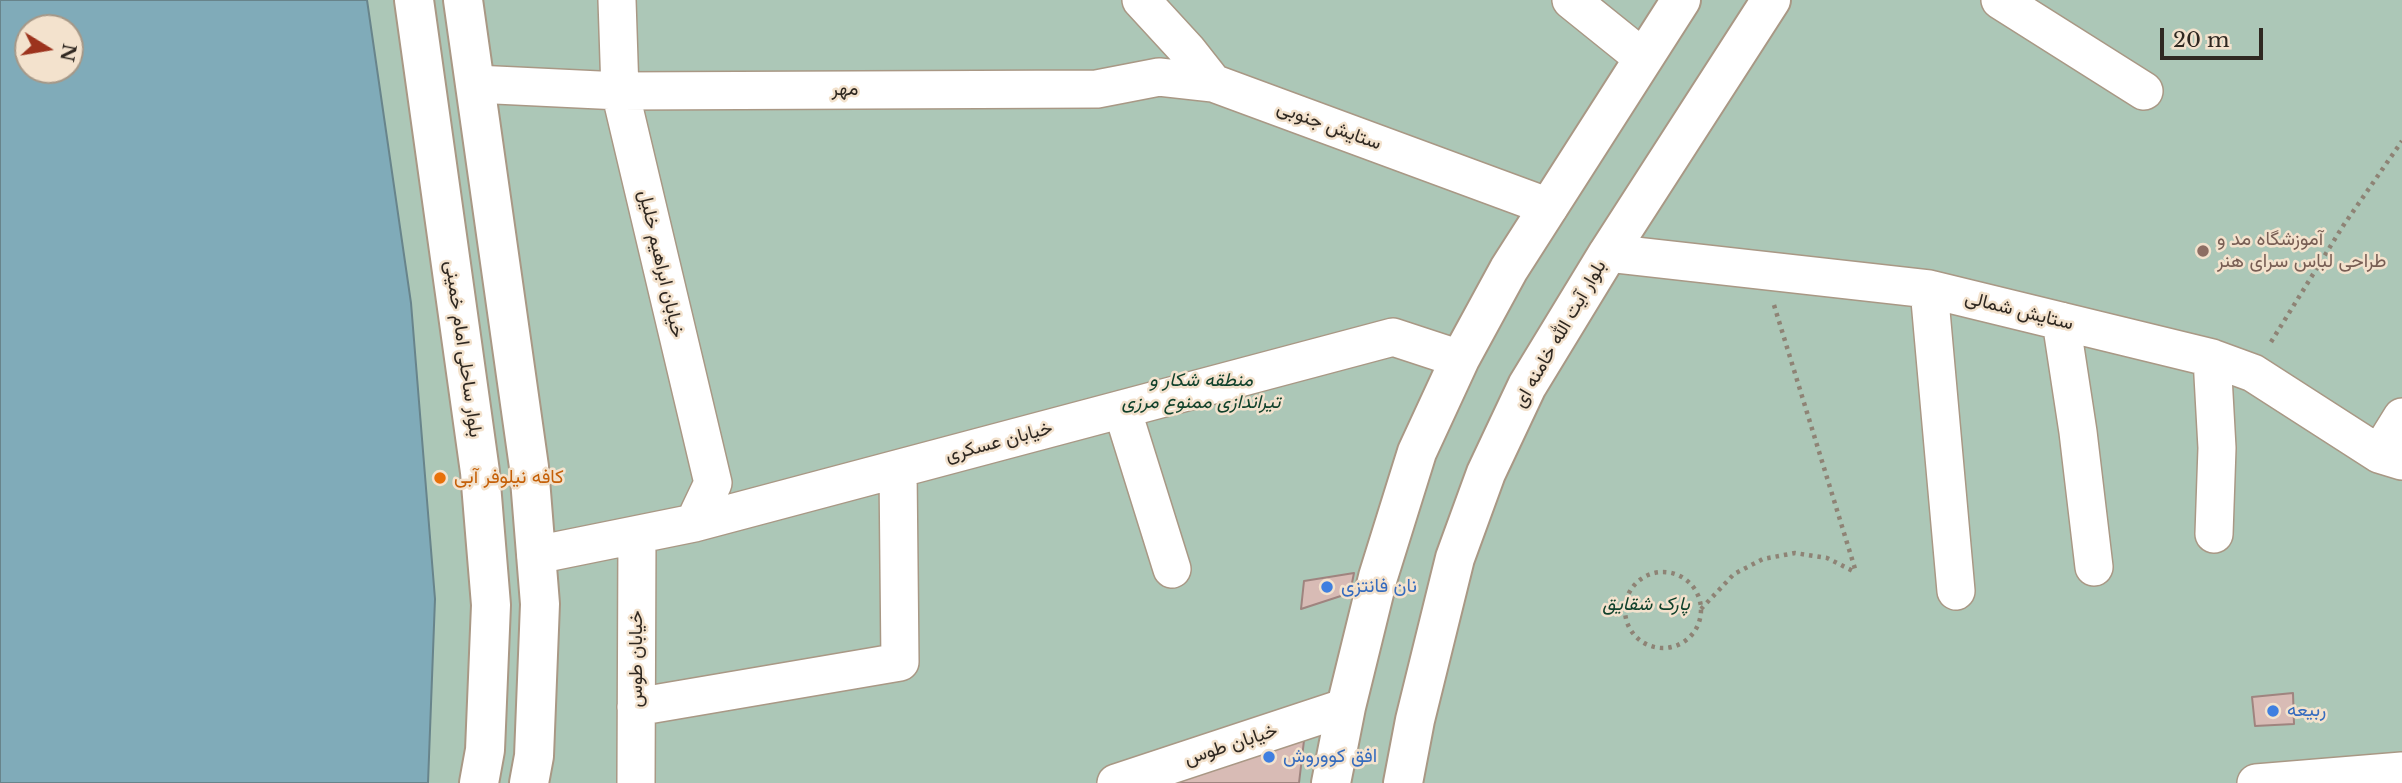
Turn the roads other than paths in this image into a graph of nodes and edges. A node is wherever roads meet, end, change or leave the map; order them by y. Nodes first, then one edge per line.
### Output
1 (414, 0) edge
2 (463, 0) edge
3 (617, 0) edge
4 (1141, 0) edge
5 (1571, 0) edge
6 (1681, 0) edge
7 (1771, 0) edge
8 (2000, 0) edge
9 (1643, 58) junction
10 (1213, 83) junction
11 (475, 84) junction
12 (620, 91) junction
13 (2144, 91) dead end
14 (1549, 207) junction
15 (1608, 253) junction
16 (1929, 289) junction
17 (2061, 321) junction
18 (2212, 358) junction
19 (1460, 359) junction
20 (1122, 409) junction
21 (2402, 417) edge
22 (2391, 458) edge
23 (898, 469) junction
24 (694, 523) junction
25 (2214, 534) dead end
26 (637, 535) junction
27 (536, 555) junction
28 (2094, 567) dead end
29 (1172, 569) dead end
30 (1956, 591) dead end
31 (636, 707) junction
32 (1346, 707) junction
33 (2402, 771) edge
34 (479, 783) edge
35 (529, 783) edge
36 (636, 783) edge
37 (1116, 783) edge
38 (1331, 783) edge
39 (1403, 783) edge
40 (2264, 783) edge

1 - 34 main road, بلوار ساحلی امام خمینی
2 - 11 main road
3 - 12 street, خیابان ابراهیم خلیل
4 - 10 street
5 - 9 street
6 - 9 main road
7 - 15 main road, بلوار آیت الله خامنه ای
8 - 13 street
9 - 14 main road
10 - 12 street, مهر
10 - 14 street, ستایش جنوبی
11 - 12 street, مهر
11 - 27 main road
12 - 24 street, خیابان ابراهیم خلیل
14 - 19 main road
15 - 16 street, ستایش شمالی
15 - 39 main road, بلوار آیت الله خامنه ای
16 - 17 street, ستایش شمالی
16 - 30 street
17 - 18 street, ستایش شمالی
17 - 28 street
18 - 22 street, ستایش شمالی
18 - 25 street
19 - 20 street, خیابان عسکری
19 - 32 main road
20 - 23 street, خیابان عسکری
20 - 29 street
21 - 22 street
23 - 24 street, خیابان عسکری
23 - 31 street
24 - 26 street, خیابان عسکری
26 - 27 street, خیابان عسکری
26 - 31 street, خیابان طوس
27 - 35 main road
31 - 36 street, خیابان طوس
32 - 37 street, خیابان طوس
32 - 38 main road
33 - 40 street

